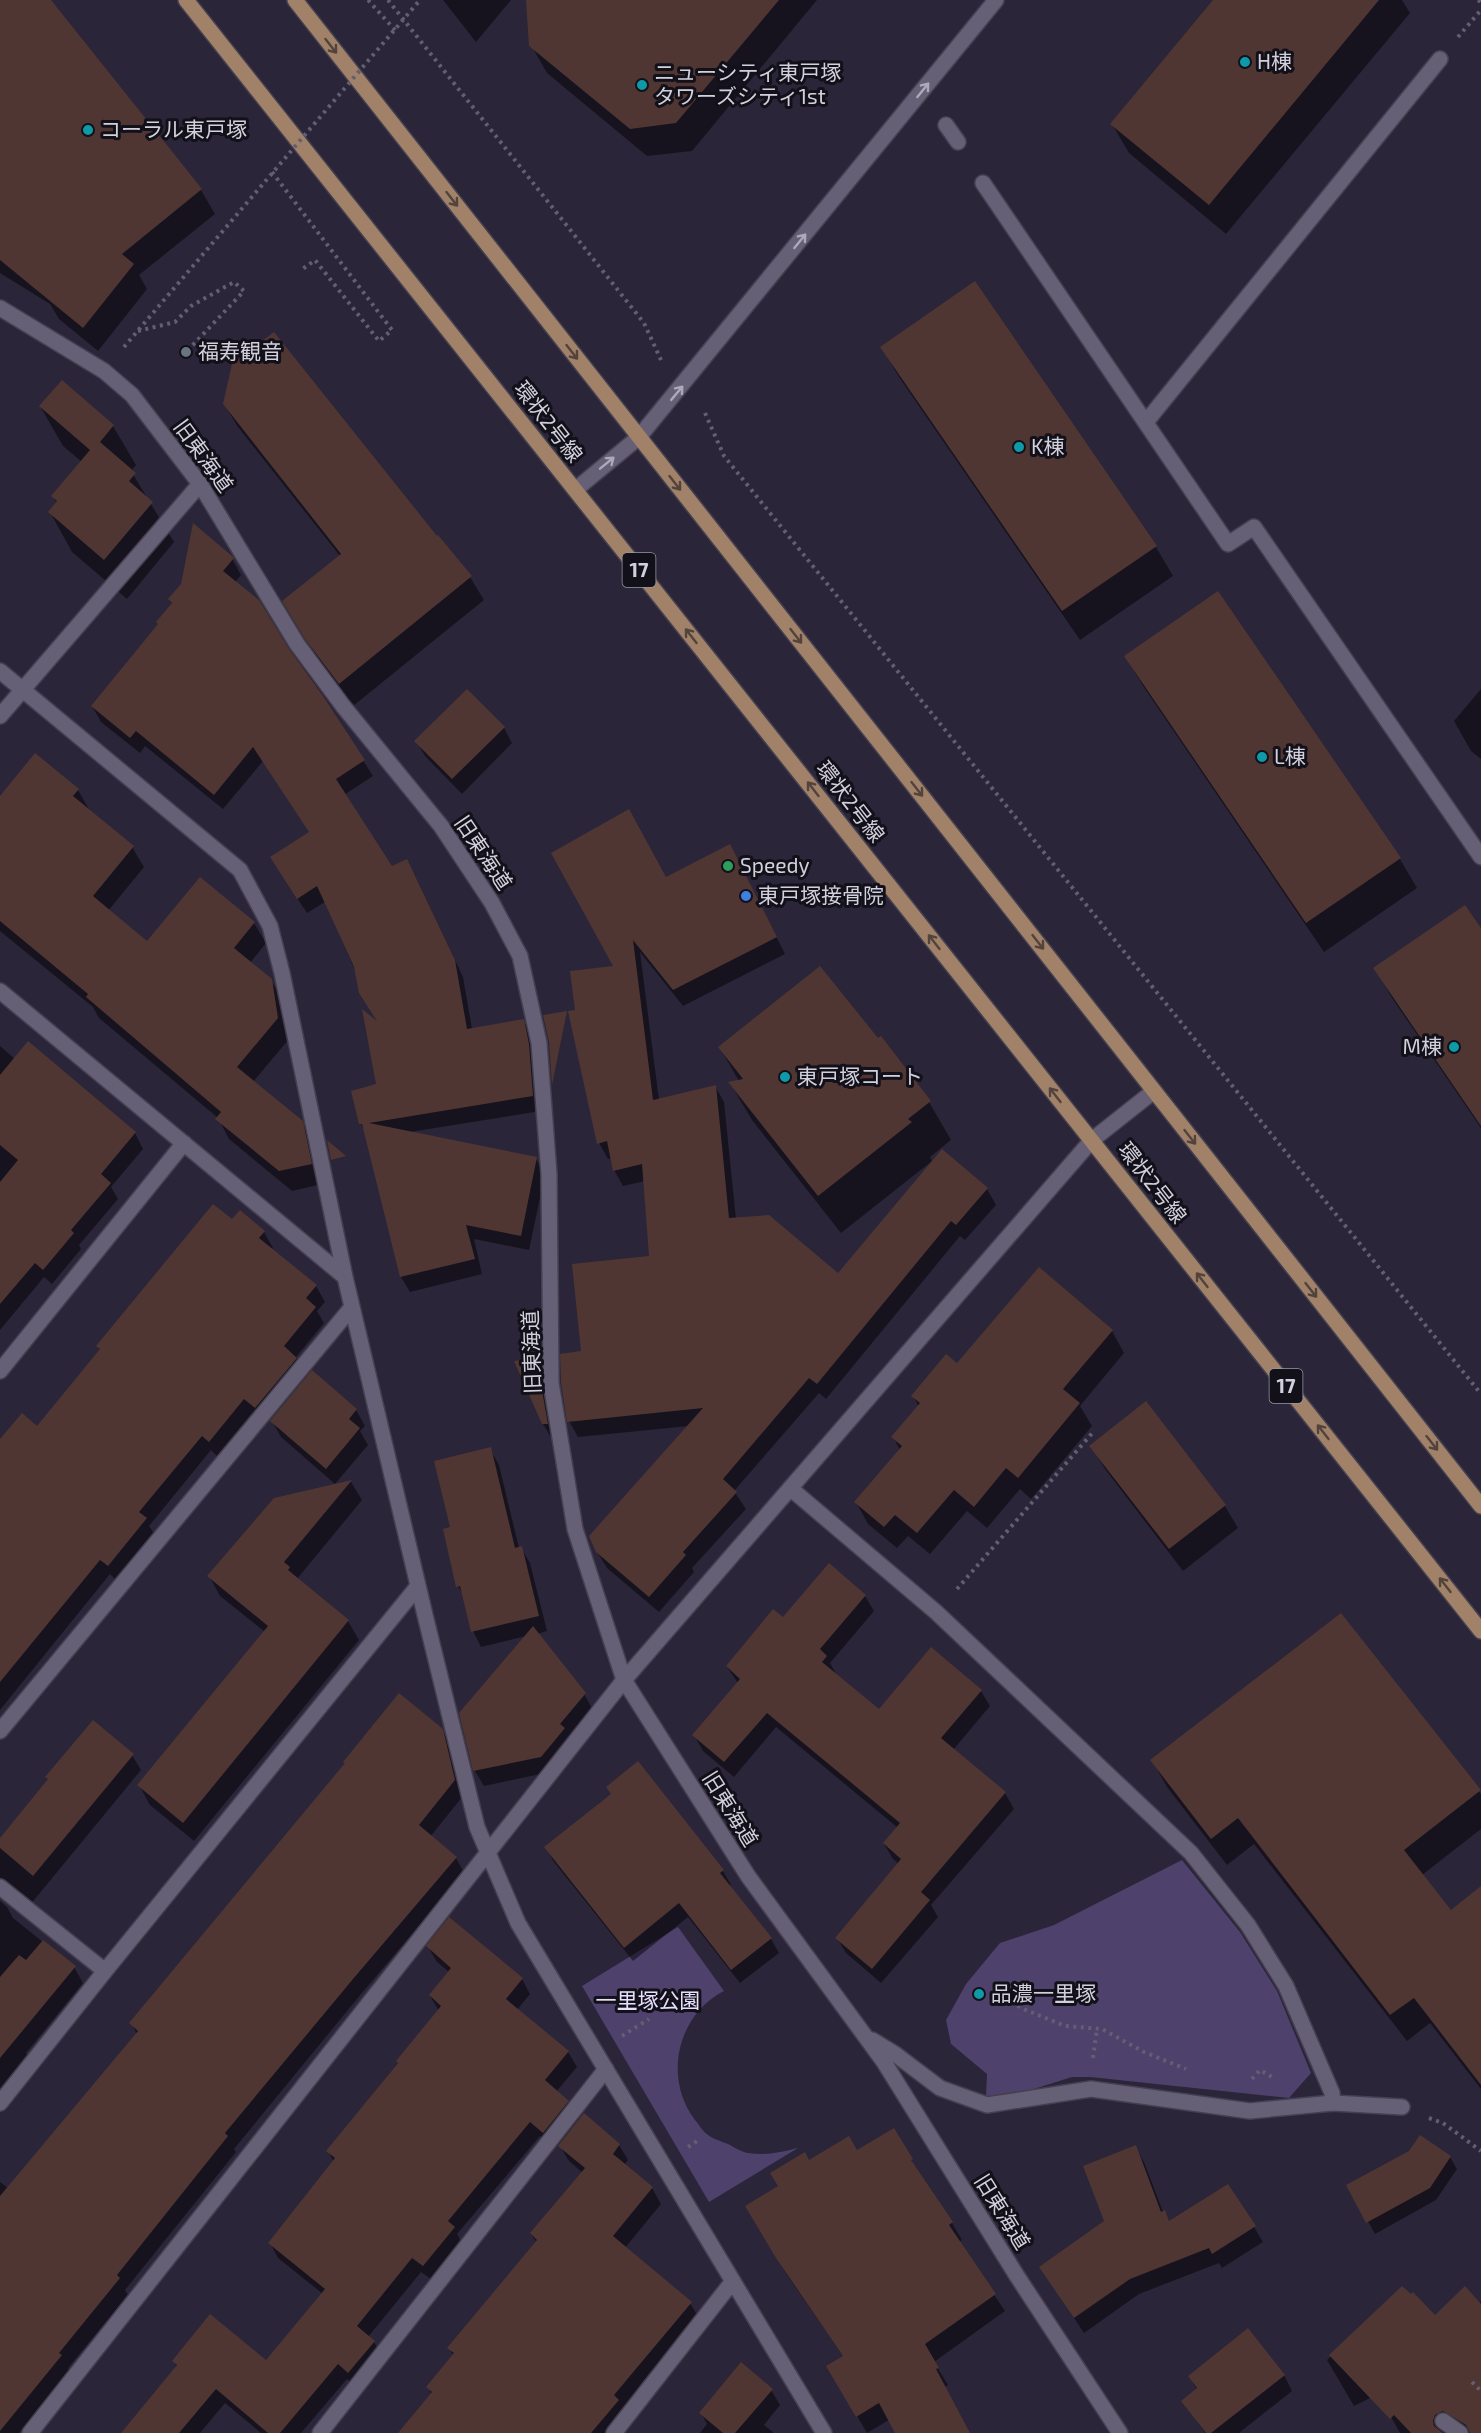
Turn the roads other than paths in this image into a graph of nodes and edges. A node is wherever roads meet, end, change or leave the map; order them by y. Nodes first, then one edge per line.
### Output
1 (186, 0) edge
2 (295, 0) edge
3 (996, 0) edge
4 (1440, 59) dead end
5 (945, 125) dead end
6 (958, 142) dead end
7 (983, 183) dead end
8 (0, 308) edge
9 (1146, 422) junction
10 (639, 437) junction
11 (201, 484) junction
12 (575, 490) junction
13 (0, 671) edge
14 (23, 690) junction
15 (0, 716) edge
16 (1481, 857) edge
17 (0, 991) edge
18 (1154, 1091) junction
19 (1092, 1140) junction
20 (184, 1143) junction
21 (345, 1277) junction
22 (352, 1307) junction
23 (0, 1371) edge
24 (790, 1488) junction
25 (1481, 1506) edge
26 (418, 1586) junction
27 (1481, 1631) edge
28 (624, 1680) junction
29 (0, 1731) edge
30 (488, 1851) junction
31 (0, 1887) edge
32 (105, 1971) junction
33 (862, 2034) junction
34 (606, 2069) junction
35 (0, 2103) edge
36 (1333, 2103) junction
37 (1402, 2107) road end
38 (733, 2281) junction
39 (1443, 2421) dead end
40 (30, 2433) edge
41 (320, 2433) edge
42 (614, 2433) edge
43 (824, 2433) edge
44 (1120, 2433) edge
45 (1461, 2433) edge

1 - 12 main road, 環状2号線 / 17
2 -> 10 main road
10 -> 3 street
4 - 9 street
5 - 6 street
7 - 9 street
8 - 11 street, 旧東海道
9 - 16 street
12 -> 10 street
10 -> 18 main road
11 - 14 street
11 - 28 street, 旧東海道
19 -> 12 main road, 環状2号線 / 17
13 - 14 street
14 - 15 street
14 - 21 street
17 - 20 street
18 - 19 street
18 -> 25 main road
19 - 24 street
27 -> 19 main road, 環状2号線 / 17
20 - 21 street
20 - 23 street
21 - 22 street
22 - 26 street
22 - 29 street
24 - 28 street
24 - 36 street
26 - 30 street
26 - 32 street
28 - 30 street
28 - 33 street, 旧東海道
30 - 34 street
30 - 40 street
31 - 32 street
32 - 35 street
33 - 36 street
33 - 44 street, 旧東海道
34 - 38 street
34 - 41 street
36 - 37 street
38 - 42 street
38 - 43 street
39 - 45 street

